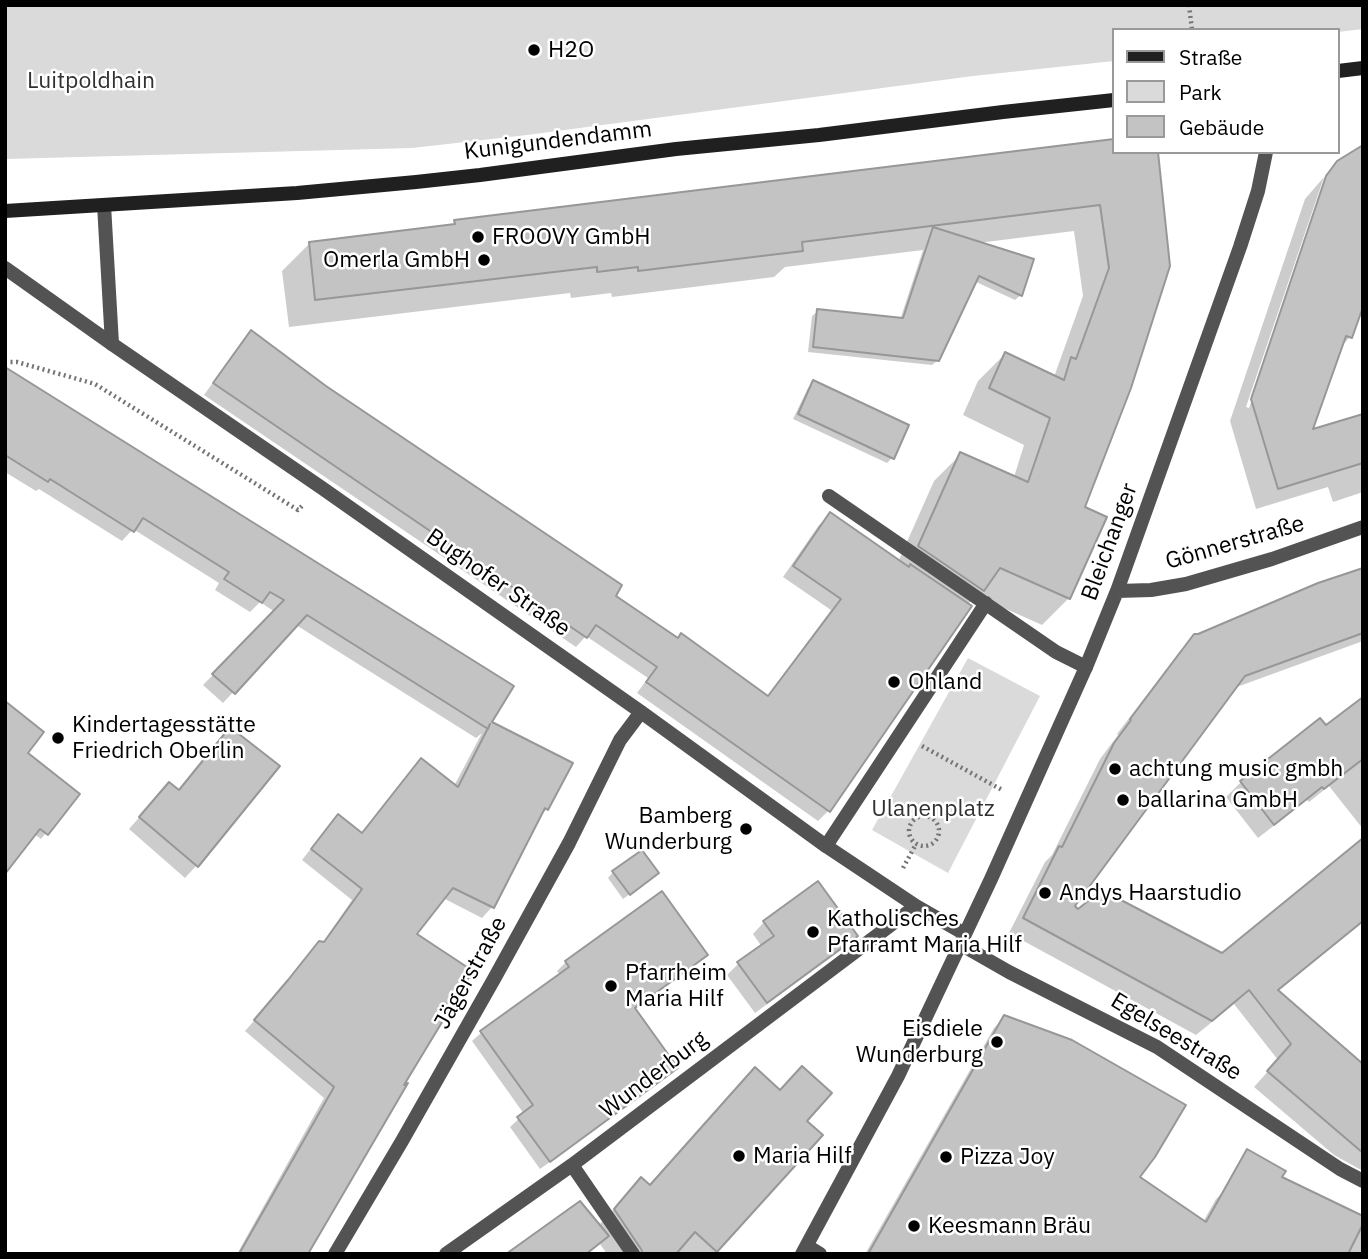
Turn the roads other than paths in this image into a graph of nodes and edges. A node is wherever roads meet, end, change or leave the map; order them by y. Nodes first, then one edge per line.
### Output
1 (1363, 68) edge
2 (1340, 71) edge
3 (1112, 100) edge
4 (1266, 154) edge
5 (104, 205) junction
6 (5, 211) edge
7 (5, 268) edge
8 (112, 344) junction
9 (829, 496) dead end
10 (1363, 527) edge
11 (1118, 591) junction
12 (986, 603) junction
13 (1086, 667) junction
14 (640, 712) junction
15 (826, 846) junction
16 (916, 906) junction
17 (962, 939) junction
18 (572, 1165) junction
19 (1363, 1181) edge
20 (805, 1250) edge
21 (335, 1254) edge
22 (446, 1254) edge
23 (633, 1254) edge
24 (820, 1254) edge

1 - 2 street
3 - 5 street, Kunigundendamm
4 - 11 street, Bleichanger
5 - 6 street, Kunigundendamm
5 - 8 street
7 - 8 street, Bughofer Straße
8 - 14 street, Bughofer Straße
9 - 12 street
10 - 11 street, Gönnerstraße
11 - 13 street, Bleichanger
12 - 13 street
12 - 15 street
13 - 17 street, Bleichanger
14 - 15 street, Bughofer Straße
14 - 21 street, Jägerstraße
15 - 16 street, Bughofer Straße
16 - 17 street, Bughofer Straße
16 - 18 street, Wunderburg
17 - 19 street, Egelseestraße
17 - 20 street
18 - 22 street
18 - 23 street
20 - 24 street

